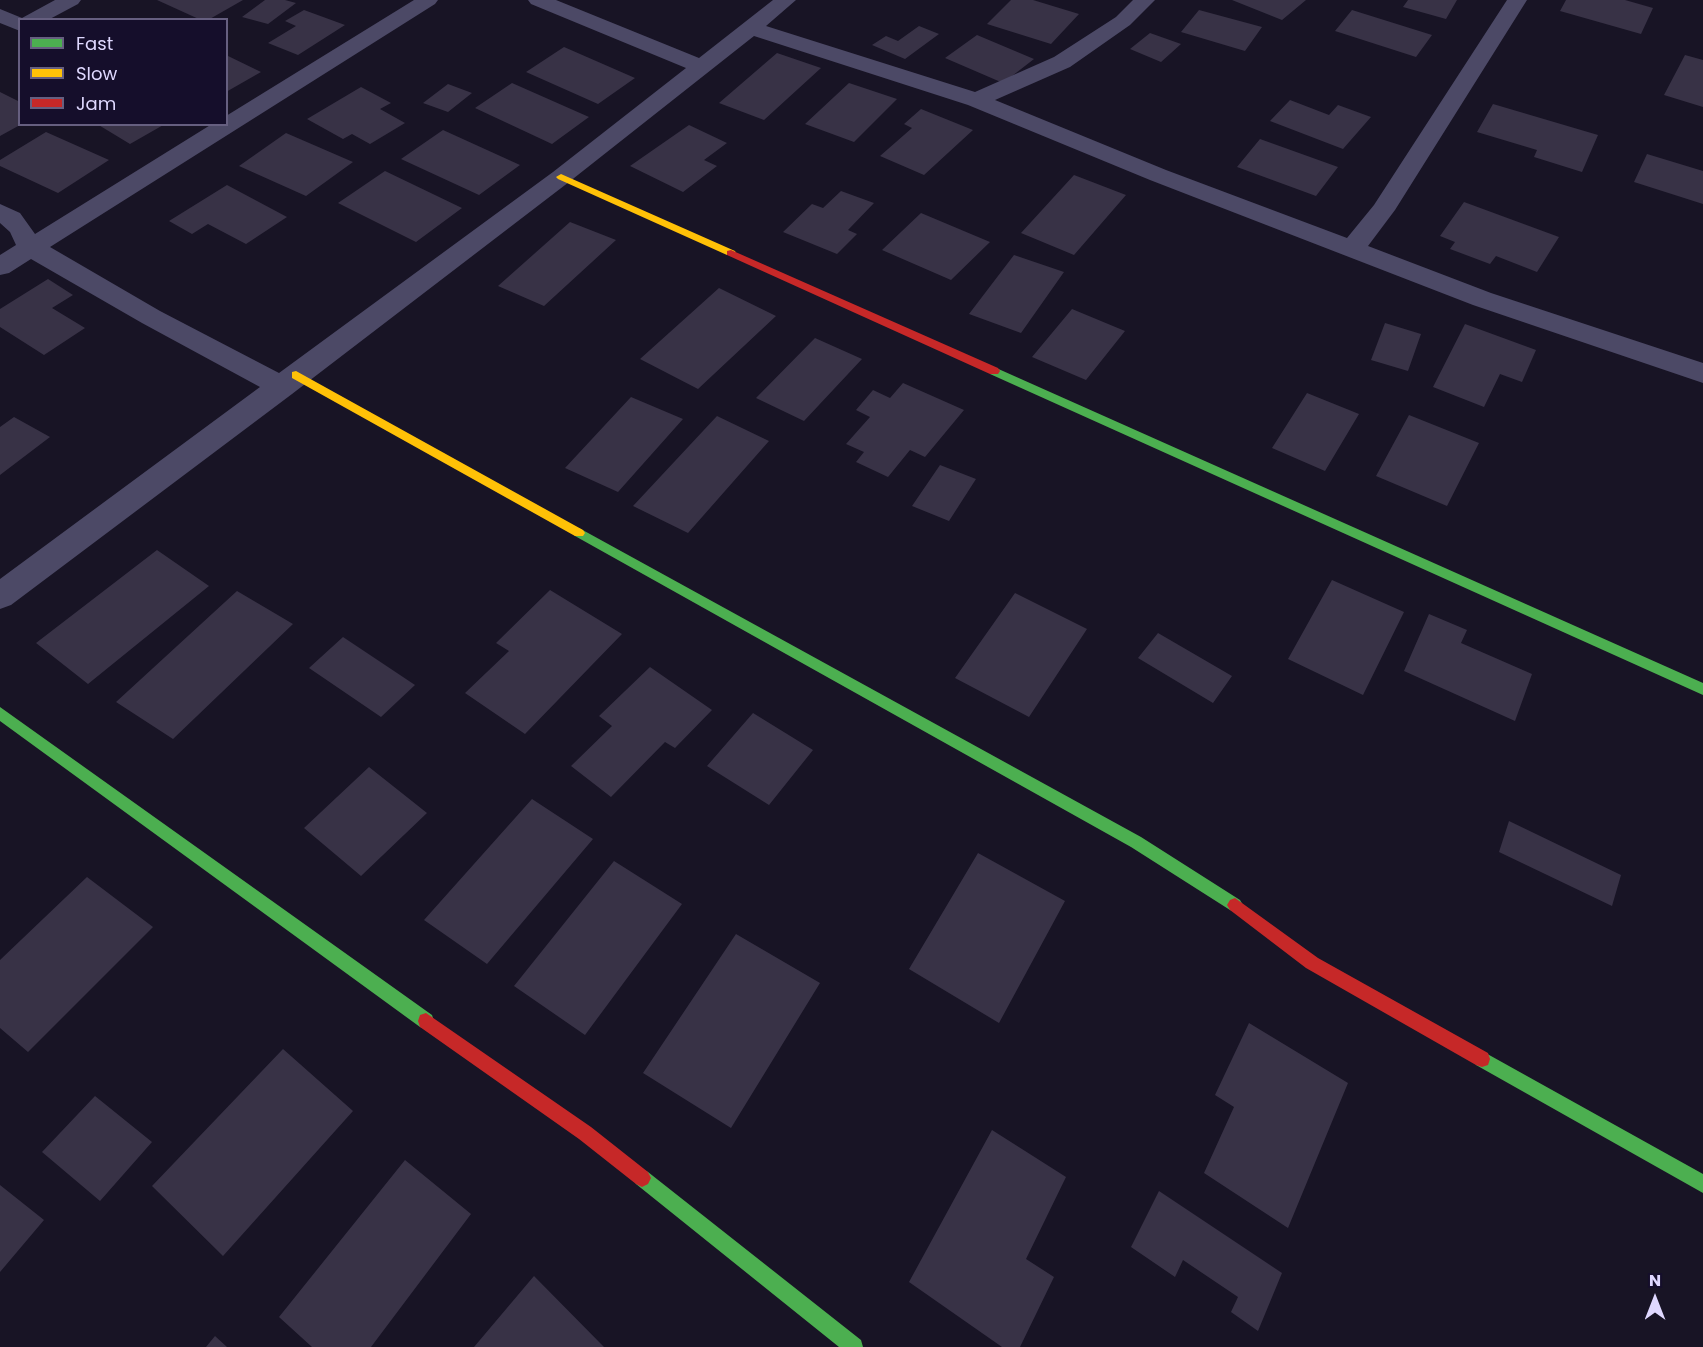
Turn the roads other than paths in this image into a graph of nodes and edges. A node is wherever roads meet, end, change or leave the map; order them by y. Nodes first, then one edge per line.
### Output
1 (71, 0) edge
2 (428, 0) edge
3 (538, 0) edge
4 (786, 0) edge
5 (1145, 0) edge
6 (1517, 0) edge
7 (0, 15) edge
8 (35, 18) edge
9 (18, 24) edge
10 (18, 26) edge
11 (750, 28) junction
12 (0, 35) edge
13 (700, 66) junction
14 (976, 100) junction
15 (228, 124) edge
16 (225, 126) edge
17 (561, 177) junction
18 (0, 212) edge
19 (30, 247) junction
20 (1353, 248) junction
21 (0, 267) edge
22 (1703, 373) edge
23 (289, 381) junction
24 (0, 596) edge
25 (1703, 689) edge
26 (0, 713) edge
27 (1703, 1184) edge
28 (854, 1347) edge

1 - 8 street
2 - 15 street
3 - 13 street
4 - 11 street
5 - 14 street
6 - 20 street
7 - 9 street
10 - 12 street
11 - 13 street
11 - 14 street
13 - 17 street
14 - 20 street
16 - 19 street
17 - 23 street
17 - 25 street
18 - 19 street
19 - 21 street
19 - 23 street
20 - 22 street
23 - 24 street
23 - 27 street
26 - 28 street

